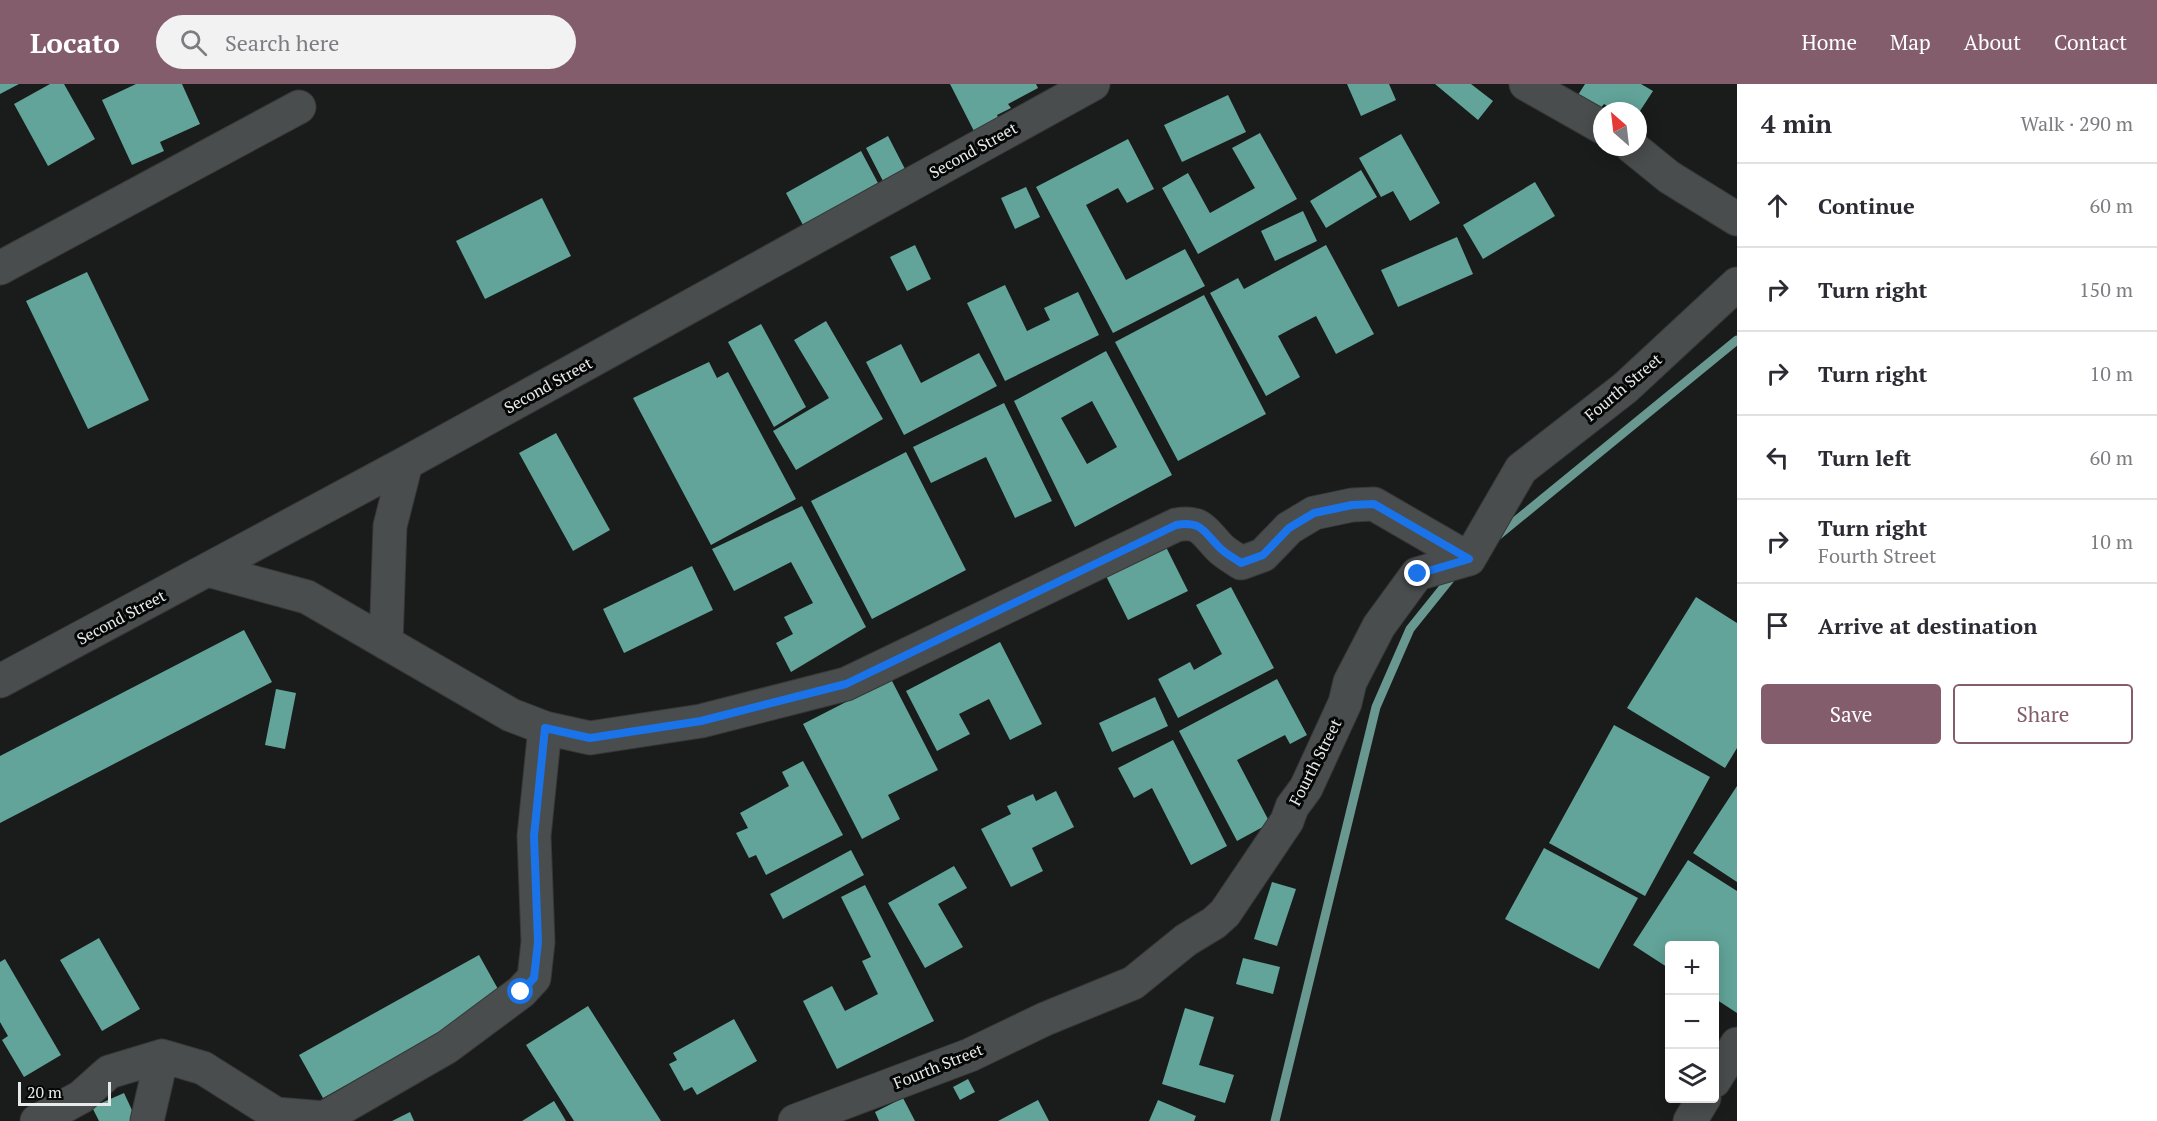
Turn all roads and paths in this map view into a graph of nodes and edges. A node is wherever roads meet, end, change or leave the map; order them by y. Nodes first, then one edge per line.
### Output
1 (1093, 84) edge
2 (1526, 84) edge
3 (299, 107) dead end
4 (1593, 122) edge
5 (1643, 156) edge
6 (1737, 219) edge
7 (0, 268) edge
8 (1737, 284) edge
9 (406, 463) junction
10 (1469, 559) junction
11 (208, 570) junction
12 (386, 643) junction
13 (0, 681) edge
14 (545, 728) junction
15 (1737, 1044) edge
16 (162, 1056) junction
17 (1719, 1073) edge
18 (1701, 1103) edge
19 (37, 1121) edge
20 (147, 1121) edge
21 (795, 1121) edge
22 (1690, 1121) edge

1 - 9 street, Second Street
2 - 4 street
3 - 7 street
5 - 6 street
8 - 10 street, Fourth Street
9 - 11 street, Second Street
9 - 12 street
10 - 14 street
10 - 21 street, Fourth Street
11 - 12 street
11 - 13 street, Second Street
12 - 14 street
14 - 16 street
15 - 17 street
16 - 19 street
16 - 20 street
18 - 22 street

